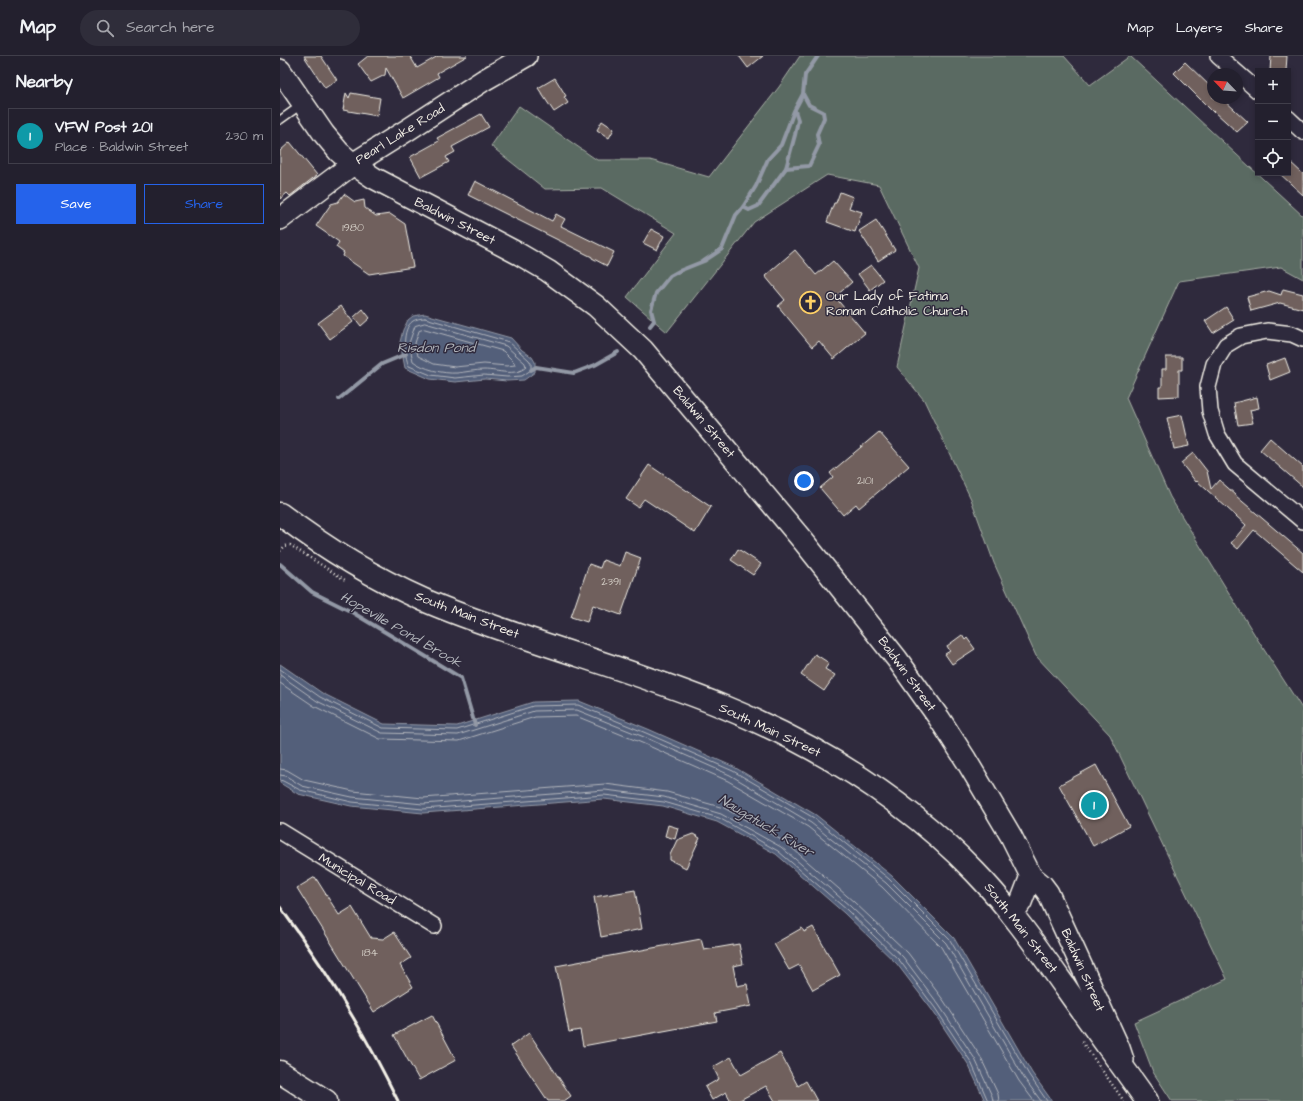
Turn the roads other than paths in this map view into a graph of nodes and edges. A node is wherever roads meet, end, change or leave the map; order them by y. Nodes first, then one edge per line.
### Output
1 (526, 56) edge
2 (1218, 56) edge
3 (284, 79) edge
4 (1255, 88) edge
5 (302, 103) junction
6 (280, 118) edge
7 (1291, 121) edge
8 (1303, 132) edge
9 (353, 164) junction
10 (280, 219) edge
11 (1303, 339) edge
12 (280, 514) edge
13 (1303, 521) edge
14 (280, 831) edge
15 (1031, 876) junction
16 (1012, 915) junction
17 (434, 926) dead end
18 (1125, 1070) junction
19 (280, 1072) edge
20 (326, 1101) edge
21 (1147, 1101) edge

1 - 9 main road, Pearl Lake Road
2 - 4 street
3 - 5 main road, Baldwin Street
5 - 6 lane
5 - 9 main road, Baldwin Street
7 - 8 street
9 - 10 main road, Pearl Lake Road
9 - 15 main road, Baldwin Street
11 - 13 street
12 - 16 main road, South Main Street
14 - 17 street, Municipal Road
15 - 16 main road
15 - 18 main road, Baldwin Street
16 - 18 main road, South Main Street
18 - 21 main road, South Main Street
19 - 20 main road

